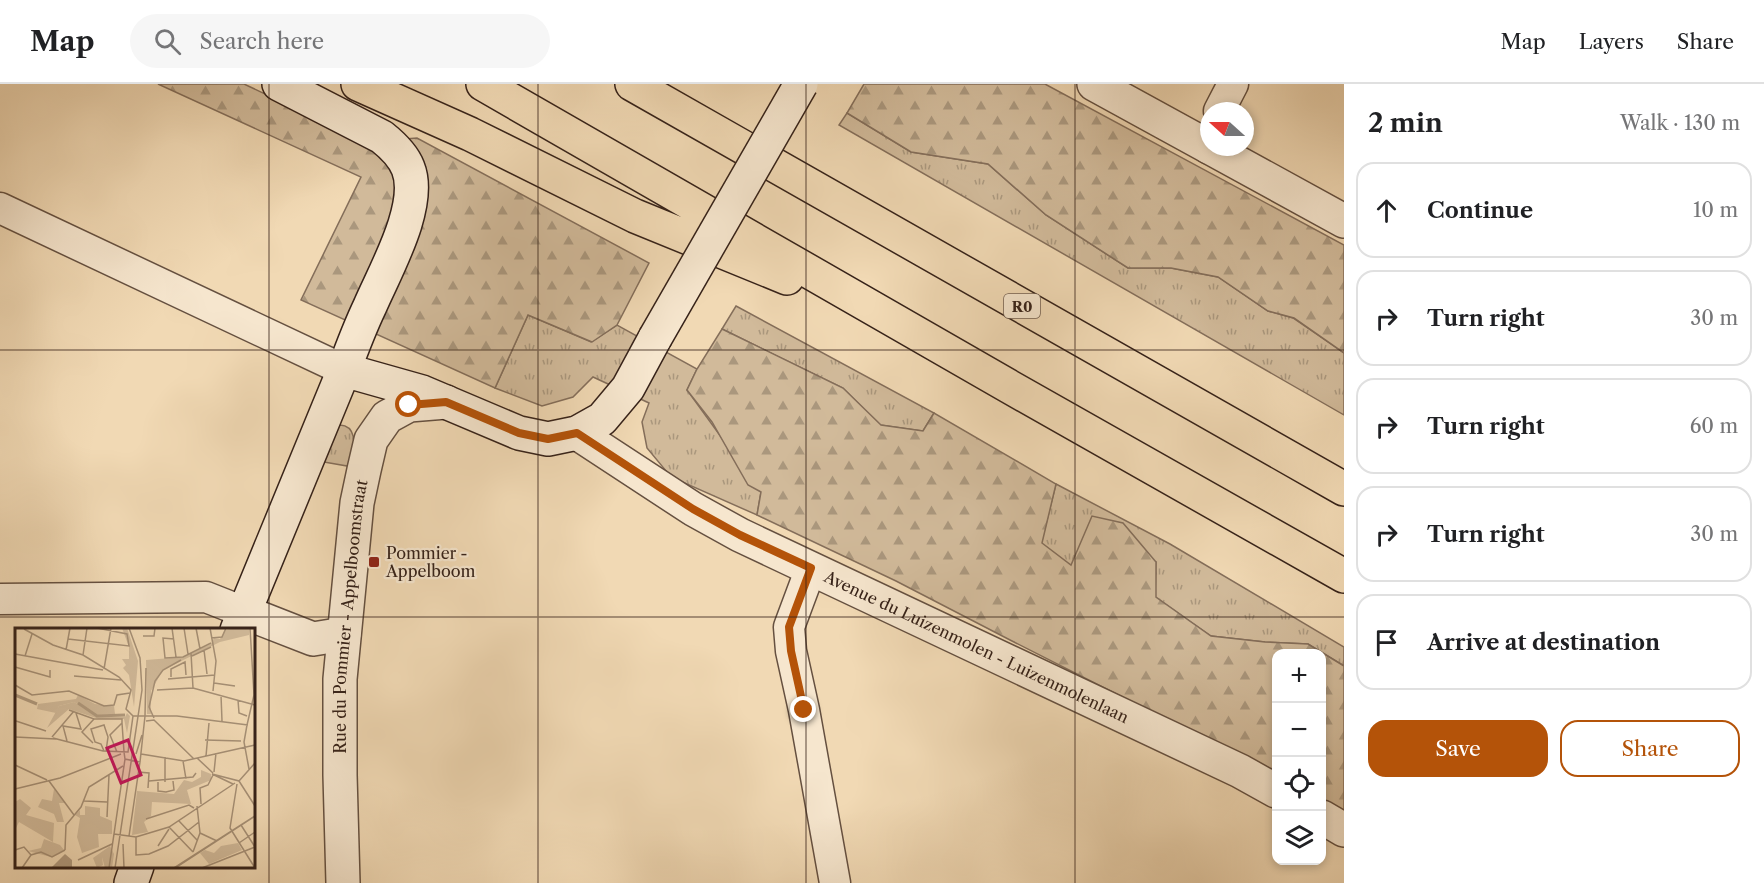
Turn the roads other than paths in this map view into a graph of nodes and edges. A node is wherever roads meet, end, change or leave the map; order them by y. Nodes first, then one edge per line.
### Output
1 (279, 84) edge
2 (358, 84) edge
3 (483, 84) edge
4 (632, 84) edge
5 (678, 84) edge
6 (801, 84) edge
7 (1094, 84) edge
8 (1233, 84) edge
9 (1224, 102) edge
10 (700, 122) junction
11 (1200, 138) edge
12 (1232, 156) edge
13 (0, 208) edge
14 (1344, 222) edge
15 (902, 325) junction
16 (344, 370) junction
17 (446, 402) junction
18 (577, 433) junction
19 (1344, 489) edge
20 (811, 568) junction
21 (1344, 576) edge
22 (0, 599) edge
23 (240, 621) edge
24 (344, 634) junction
25 (1272, 789) edge
26 (1326, 819) edge
27 (1344, 830) edge
28 (138, 868) edge
29 (131, 883) edge
30 (343, 883) edge
31 (835, 883) edge

1 - 16 street
2 - 15 highway
3 - 15 highway
4 - 10 highway, R0
5 - 10 highway
6 - 18 street, bridge
7 - 11 street
8 - 9 street
10 - 19 highway, R0
12 - 14 street
13 - 16 street
15 - 21 highway
16 - 17 street
16 - 23 street
17 - 18 street
17 - 24 street, Rue du Pommier - Appelboomstraat
18 - 20 street, Avenue du Luizenmolen - Luizenmolenlaan
20 - 25 street, Avenue du Luizenmolen - Luizenmolenlaan
20 - 31 street
22 - 23 street
23 - 24 street
24 - 30 street, Rue du Pommier - Appelboomstraat
26 - 27 street
28 - 29 street

